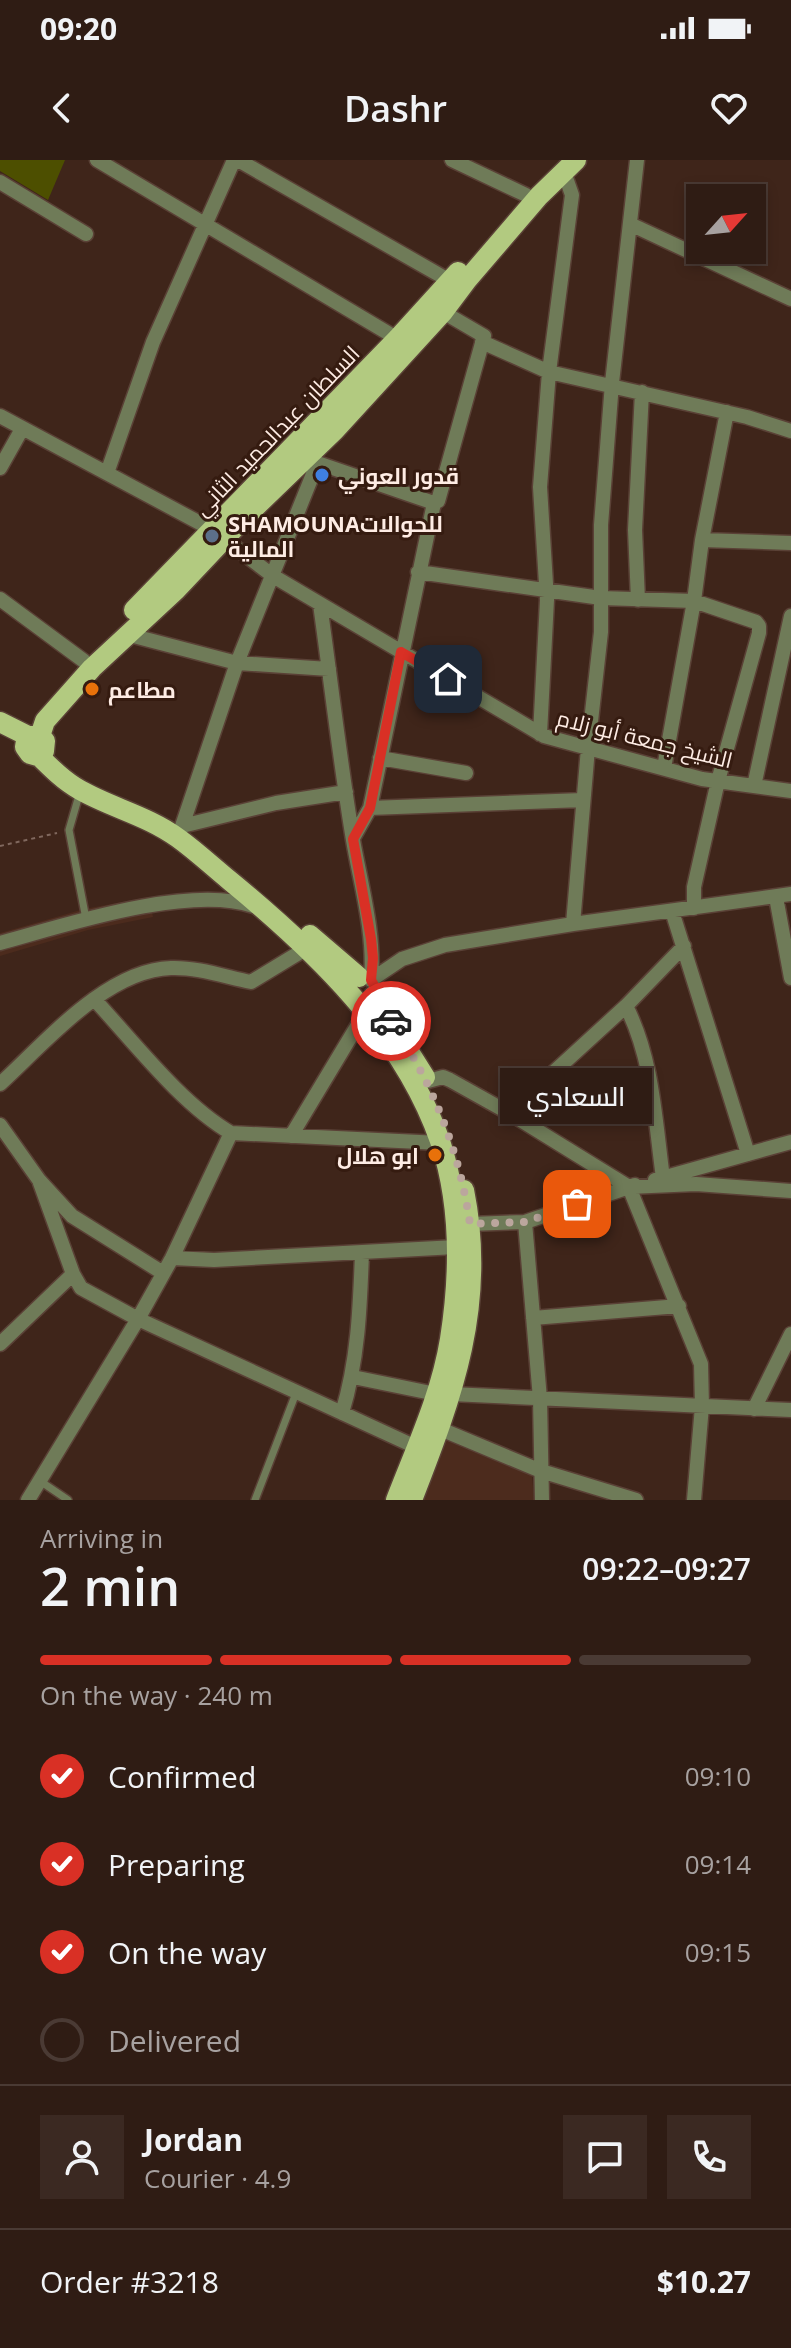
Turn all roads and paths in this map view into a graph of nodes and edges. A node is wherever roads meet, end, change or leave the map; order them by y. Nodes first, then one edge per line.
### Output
1 (97, 160) edge
2 (236, 160) edge
3 (452, 160) edge
4 (637, 160) edge
5 (567, 164) edge
6 (0, 182) edge
7 (526, 195) junction
8 (205, 224) junction
9 (630, 224) junction
10 (86, 234) dead end
11 (450, 281) junction
12 (791, 299) edge
13 (443, 312) junction
14 (482, 342) junction
15 (404, 343) junction
16 (549, 372) junction
17 (612, 385) junction
18 (642, 392) junction
19 (727, 412) junction
20 (0, 416) edge
21 (22, 429) junction
22 (791, 431) edge
23 (311, 461) junction
24 (0, 468) edge
25 (107, 473) junction
26 (434, 503) junction
27 (219, 535) junction
28 (702, 540) junction
29 (791, 543) edge
30 (418, 572) junction
31 (273, 576) junction
32 (547, 592) junction
33 (601, 598) junction
34 (0, 599) edge
35 (638, 600) junction
36 (694, 601) junction
37 (320, 604) junction
38 (791, 616) edge
39 (126, 634) junction
40 (401, 652) junction
41 (84, 661) junction
42 (237, 663) junction
43 (329, 669) junction
44 (0, 722) edge
45 (0, 734) edge
46 (540, 734) junction
47 (35, 743) junction
48 (588, 748) junction
49 (380, 758) junction
50 (664, 768) junction
51 (466, 773) dead end
52 (718, 781) junction
53 (754, 786) junction
54 (81, 790) junction
55 (791, 791) edge
56 (346, 792) junction
57 (583, 800) junction
58 (370, 808) junction
59 (69, 830) junction
60 (180, 832) junction
61 (353, 839) junction
62 (0, 846) edge
63 (784, 896) edge
64 (694, 908) junction
65 (265, 910) junction
66 (672, 911) junction
67 (86, 919) junction
68 (573, 924) junction
69 (0, 943) edge
70 (684, 946) junction
71 (307, 948) junction
72 (791, 978) edge
73 (364, 993) junction
74 (94, 999) junction
75 (626, 1006) junction
76 (428, 1081) junction
77 (0, 1084) edge
78 (509, 1113) junction
79 (0, 1125) edge
80 (231, 1133) junction
81 (291, 1136) junction
82 (791, 1142) edge
83 (440, 1143) junction
84 (748, 1154) junction
85 (663, 1178) junction
86 (39, 1180) junction
87 (629, 1187) junction
88 (791, 1191) edge
89 (525, 1222) junction
90 (470, 1224) junction
91 (456, 1247) junction
92 (362, 1253) junction
93 (172, 1258) junction
94 (163, 1273) junction
95 (73, 1274) junction
96 (679, 1306) junction
97 (533, 1318) junction
98 (138, 1319) junction
99 (791, 1334) edge
100 (0, 1344) edge
101 (353, 1377) junction
102 (296, 1393) junction
103 (443, 1394) junction
104 (540, 1399) junction
105 (702, 1406) junction
106 (754, 1409) junction
107 (791, 1410) edge
108 (342, 1413) junction
109 (438, 1428) junction
110 (416, 1447) junction
111 (541, 1471) junction
112 (40, 1481) junction
113 (28, 1500) edge
114 (68, 1500) edge
115 (255, 1500) edge
116 (396, 1500) edge
117 (412, 1500) edge
118 (542, 1500) edge
119 (636, 1500) edge
120 (694, 1500) edge

1 - 8 street
2 - 8 street
2 - 11 street
3 - 7 street
4 - 9 street
5 - 7 main road, السلطان عبدالحميد الثاني
5 - 13 main road
5 - 16 street
6 - 10 street
7 - 11 main road, السلطان عبدالحميد الثاني
8 - 15 street
8 - 25 street
9 - 12 street
9 - 17 street
11 - 15 main road, السلطان عبدالحميد الثاني
13 - 14 street
13 - 15 main road
14 - 16 street
14 - 26 street
15 - 23 main road
15 - 27 main road, السلطان عبدالحميد الثاني
16 - 17 street
16 - 32 street
17 - 18 street
17 - 33 street
18 - 19 street
18 - 35 street
19 - 22 street
19 - 28 street
20 - 21 street, الشيخ جمعة أبو زلام
21 - 24 street
21 - 25 street, الشيخ جمعة أبو زلام
23 - 26 street
23 - 27 main road
23 - 31 street
25 - 27 street, الشيخ جمعة أبو زلام
26 - 30 street
27 - 31 street, الشيخ جمعة أبو زلام
27 - 39 main road
27 - 41 main road, السلطان عبدالحميد الثاني
28 - 29 street
28 - 36 street
30 - 32 street
30 - 40 street
31 - 37 street, الشيخ جمعة أبو زلام
31 - 42 street
32 - 33 street
32 - 46 street
33 - 35 street
33 - 48 street
34 - 41 street
35 - 36 street
36 - 50 street
36 - 52 street
37 - 40 street, الشيخ جمعة أبو زلام
37 - 43 street
38 - 53 street
39 - 42 street
39 - 47 main road
40 - 46 street, الشيخ جمعة أبو زلام
40 - 49 street
41 - 47 main road, السلطان عبدالحميد الثاني
42 - 43 street
42 - 60 street
43 - 56 street
44 - 47 main road
45 - 47 main road
46 - 48 street, الشيخ جمعة أبو زلام
47 - 54 main road
47 - 60 main road
48 - 50 street, الشيخ جمعة أبو زلام
48 - 57 street
49 - 51 street
49 - 58 street
50 - 52 street, الشيخ جمعة أبو زلام
52 - 53 street, الشيخ جمعة أبو زلام
52 - 64 street
53 - 55 street, الشيخ جمعة أبو زلام
54 - 59 lane
54 - 60 main road
56 - 60 street
56 - 61 street
57 - 58 street
57 - 68 street
58 - 61 street
59 - 62 path
59 - 67 lane
60 - 65 main road
60 - 73 main road
61 - 73 street
63 - 64 street
63 - 72 street
64 - 66 street
65 - 67 street
65 - 71 main road
66 - 68 street
66 - 70 street
67 - 69 street
68 - 73 street
70 - 75 street
70 - 84 street
71 - 73 main road
71 - 74 street
73 - 76 main road
73 - 81 street
73 - 83 main road
74 - 77 street
74 - 80 street
75 - 78 street
75 - 85 street
76 - 78 street
76 - 90 main road
78 - 87 street
79 - 86 street
80 - 81 street
80 - 93 street
81 - 83 street
82 - 84 street
83 - 91 main road
84 - 85 street
85 - 87 street
86 - 94 street
86 - 95 street
87 - 88 street
87 - 89 street
87 - 96 street
89 - 90 street
89 - 97 street
90 - 103 main road
91 - 92 street
91 - 103 main road
92 - 93 street
92 - 101 street
93 - 94 street
94 - 98 street
95 - 98 street
95 - 100 street
96 - 97 street
96 - 105 street
97 - 104 street
98 - 102 street
98 - 112 street
99 - 106 street
101 - 103 street
101 - 108 street
102 - 108 street
102 - 115 lane
103 - 104 street
103 - 109 main road
103 - 110 main road
104 - 105 street
104 - 111 street
105 - 106 street
105 - 120 street
106 - 107 street
108 - 110 street
109 - 111 street
109 - 117 main road
110 - 116 main road
111 - 118 street
111 - 119 street
112 - 113 street
112 - 114 lane

